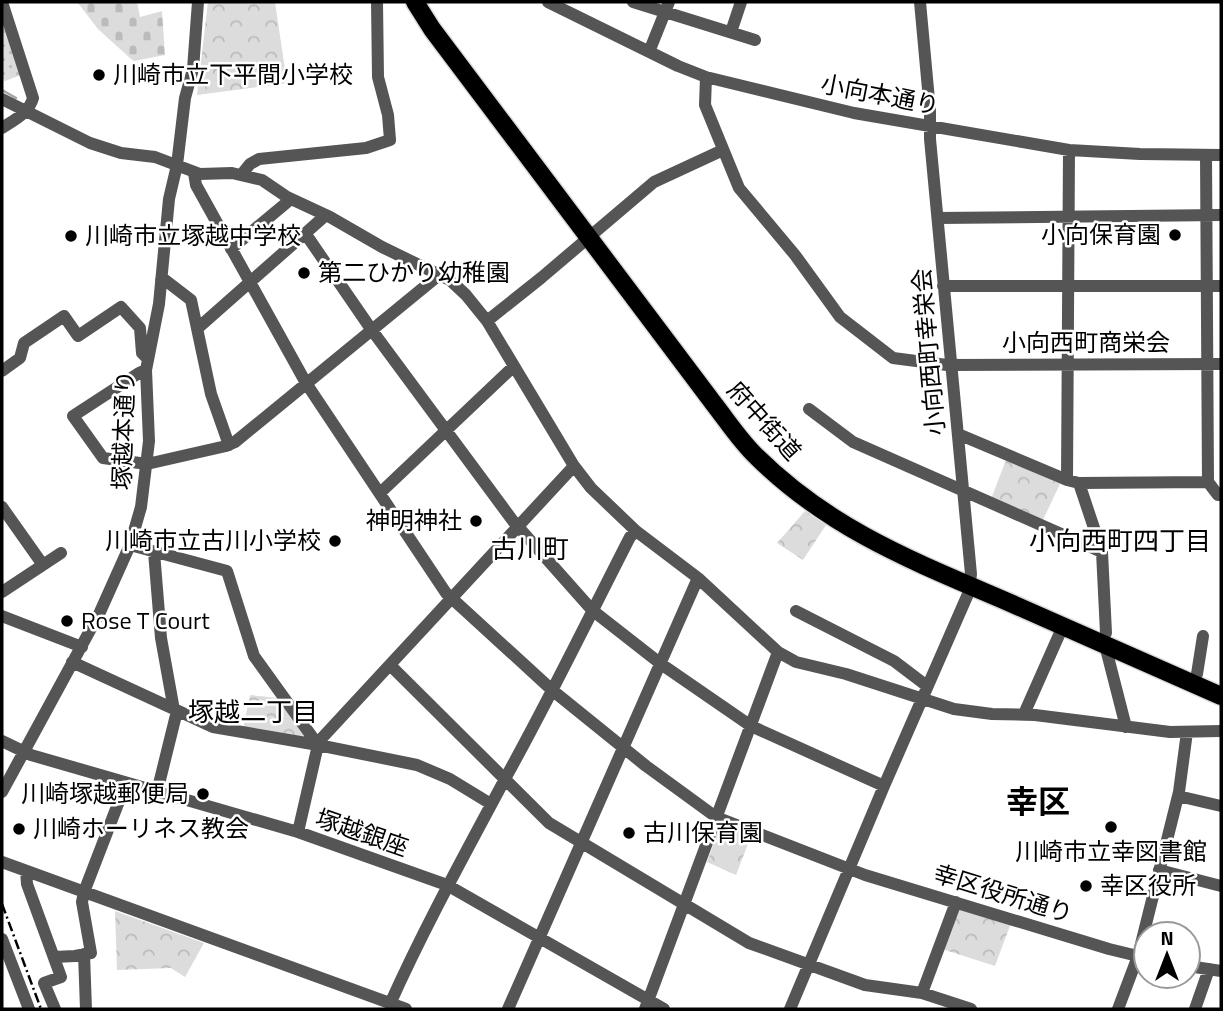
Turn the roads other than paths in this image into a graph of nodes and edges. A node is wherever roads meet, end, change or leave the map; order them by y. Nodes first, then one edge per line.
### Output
1 (2, 2) edge
2 (198, 2) edge
3 (377, 2) edge
4 (415, 2) edge
5 (427, 2) edge
6 (548, 2) edge
7 (633, 2) edge
8 (741, 2) edge
9 (920, 2) edge
10 (667, 7) edge
11 (731, 32) junction
12 (755, 40) dead end
13 (649, 52) junction
14 (706, 77) junction
15 (2, 99) edge
16 (25, 112) junction
17 (930, 126) junction
18 (2, 128) edge
19 (723, 150) junction
20 (1069, 150) junction
21 (1206, 155) junction
22 (1221, 155) edge
23 (177, 165) junction
24 (194, 173) junction
25 (242, 174) junction
26 (291, 199) junction
27 (326, 215) junction
28 (1206, 215) junction
29 (1221, 215) edge
30 (1068, 216) junction
31 (938, 218) junction
32 (305, 233) junction
33 (592, 234) junction
34 (231, 249) junction
35 (439, 275) junction
36 (161, 280) junction
37 (249, 282) junction
38 (943, 286) junction
39 (1067, 286) junction
40 (1221, 286) edge
41 (1207, 287) junction
42 (487, 321) junction
43 (198, 328) junction
44 (371, 329) junction
45 (1068, 364) junction
46 (1214, 364) edge
47 (4, 365) edge
48 (147, 365) junction
49 (952, 365) junction
50 (513, 367) junction
51 (306, 383) junction
52 (809, 409) dead end
53 (445, 430) junction
54 (958, 434) junction
55 (229, 445) junction
56 (147, 464) junction
57 (574, 466) junction
58 (1073, 482) junction
59 (1208, 482) junction
60 (963, 491) junction
61 (380, 493) junction
62 (1221, 495) edge
63 (2, 508) edge
64 (517, 526) junction
65 (636, 531) junction
66 (130, 545) junction
67 (154, 552) junction
68 (1102, 552) junction
69 (61, 553) dead end
70 (43, 565) junction
71 (698, 578) junction
72 (970, 580) junction
73 (2, 591) edge
74 (451, 598) junction
75 (592, 610) junction
76 (796, 611) dead end
77 (2, 616) edge
78 (1063, 626) junction
79 (1203, 636) dead end
80 (1105, 639) junction
81 (82, 647) junction
82 (778, 652) junction
83 (72, 662) junction
84 (661, 664) junction
85 (390, 665) junction
86 (1197, 674) junction
87 (1221, 686) edge
88 (552, 691) junction
89 (924, 692) junction
90 (1221, 696) edge
91 (176, 711) junction
92 (1024, 714) junction
93 (751, 726) junction
94 (1126, 727) junction
95 (1221, 731) edge
96 (1186, 732) junction
97 (2, 741) edge
98 (318, 745) junction
99 (622, 748) junction
100 (23, 751) junction
101 (506, 779) junction
102 (126, 783) junction
103 (884, 786) junction
104 (2, 792) edge
105 (157, 792) junction
106 (1178, 796) junction
107 (491, 804) junction
108 (1221, 806) edge
109 (716, 817) junction
110 (298, 832) junction
111 (583, 841) junction
112 (2, 862) edge
113 (849, 869) junction
114 (1159, 870) junction
115 (26, 872) junction
116 (447, 885) junction
117 (1221, 886) edge
118 (84, 892) junction
119 (956, 902) junction
120 (685, 904) junction
121 (1149, 920) edge
122 (540, 938) junction
123 (3, 945) edge
124 (84, 954) junction
125 (1132, 954) edge
126 (54, 957) junction
127 (808, 966) junction
128 (1215, 970) edge
129 (85, 975) junction
130 (61, 977) junction
131 (1132, 979) edge
132 (922, 993) junction
133 (385, 1005) edge
134 (647, 1005) edge
135 (29, 1009) edge
136 (55, 1009) edge
137 (86, 1009) edge
138 (406, 1009) edge
139 (508, 1009) edge
140 (664, 1009) edge
141 (790, 1009) edge
142 (971, 1009) edge
143 (1118, 1009) edge
144 (1195, 1009) edge

1 - 16 street
2 - 23 street, 塚越本通り
3 - 25 street
4 - 33 highway, 府中街道
5 - 33 highway, 府中街道
6 - 13 street, 小向本通り
7 - 10 street
8 - 11 street
9 - 17 street, 小向西町幸栄会
10 - 11 street
10 - 13 street
11 - 12 street
13 - 14 street, 小向本通り
14 - 17 street, 小向本通り
14 - 19 street, 小向西町商栄会
15 - 16 street
16 - 18 street
16 - 23 street
17 - 20 street, 小向本通り
17 - 31 street, 小向西町幸栄会
19 - 33 street
19 - 49 street, 小向西町商栄会
20 - 21 street, 小向本通り
20 - 30 street
21 - 22 street, 小向本通り
21 - 28 street
23 - 24 street
23 - 36 street, 塚越本通り
24 - 25 street
24 - 34 street, 幸区役所通り
25 - 26 street
26 - 27 street
26 - 34 street
27 - 32 street
27 - 35 street
28 - 29 street
28 - 30 street
28 - 41 street
30 - 31 street
30 - 39 street
31 - 38 street, 小向西町幸栄会
32 - 37 street
32 - 44 street
33 - 42 street
33 - 72 highway, 府中街道
34 - 37 street, 幸区役所通り
35 - 42 street
35 - 44 street
36 - 43 street
36 - 48 street, 塚越本通り
37 - 43 street
37 - 51 street, 幸区役所通り
38 - 39 street
38 - 49 street, 小向西町幸栄会
39 - 41 street
39 - 45 street
40 - 41 street
41 - 46 street
42 - 50 street
43 - 55 street
44 - 51 street
44 - 53 street
45 - 46 street, 小向西町商栄会
45 - 49 street, 小向西町商栄会
45 - 58 street
46 - 59 street
47 - 48 street
48 - 56 street, 塚越本通り
48 - 56 street
49 - 54 street, 小向西町幸栄会
50 - 53 street
50 - 57 street
51 - 55 street
51 - 61 street, 幸区役所通り
52 - 60 street
53 - 61 street
53 - 64 street
54 - 58 street
54 - 60 street, 小向西町幸栄会
55 - 56 street
56 - 66 street, 塚越本通り
57 - 64 street
57 - 65 street
58 - 59 street
58 - 68 street
59 - 62 street
60 - 68 street
60 - 72 street, 小向西町幸栄会
61 - 74 street, 幸区役所通り
63 - 70 street
64 - 74 street
64 - 75 street
65 - 71 street
65 - 75 street
66 - 67 street
66 - 81 street, 塚越本通り
67 - 91 street
67 - 98 street
68 - 80 street
69 - 70 street
70 - 73 street
71 - 82 street
71 - 84 street
72 - 78 highway, 府中街道
72 - 80 highway, 府中街道
72 - 89 street
74 - 85 street
74 - 88 street, 幸区役所通り
75 - 84 street
75 - 88 street
76 - 89 street
77 - 81 street
78 - 80 highway, 府中街道
78 - 92 street
79 - 86 street
80 - 86 highway, 府中街道
80 - 90 highway, 府中街道
80 - 94 street
81 - 83 street, 塚越本通り
82 - 89 street
82 - 93 street
83 - 91 street
83 - 100 street, 塚越本通り
84 - 93 street
84 - 99 street
85 - 98 street
85 - 101 street
86 - 87 highway, 府中街道
88 - 99 street, 幸区役所通り
88 - 101 street
89 - 92 street
89 - 103 street
91 - 98 street
91 - 105 street
92 - 94 street
93 - 103 street
93 - 109 street
94 - 96 street
95 - 96 street
96 - 106 street
97 - 100 street, 塚越銀座
98 - 107 street
98 - 110 street
99 - 109 street, 幸区役所通り
99 - 111 street
100 - 102 street, 塚越銀座
100 - 104 street, 塚越本通り
101 - 107 street
101 - 111 street
102 - 105 street, 塚越銀座
102 - 118 street
103 - 113 street
105 - 110 street, 塚越銀座
106 - 108 street
106 - 114 street
107 - 116 street
109 - 113 street, 幸区役所通り
109 - 120 street
110 - 116 street, 塚越銀座
111 - 120 street
111 - 122 street
112 - 115 street
113 - 119 street, 幸区役所通り
113 - 127 street
114 - 117 street
114 - 121 street
115 - 118 street
115 - 126 street
116 - 122 street, 塚越銀座
116 - 133 street
118 - 124 street
118 - 133 street
119 - 125 street, 幸区役所通り
119 - 132 street
120 - 127 street
120 - 134 street
122 - 134 street, 塚越銀座
122 - 139 street
123 - 135 street
124 - 126 street
124 - 129 street
126 - 130 street
127 - 132 street
127 - 141 street
128 - 144 street
129 - 130 street
129 - 137 street
130 - 136 street
131 - 143 street
132 - 142 street
133 - 138 street
134 - 140 street, 塚越銀座

